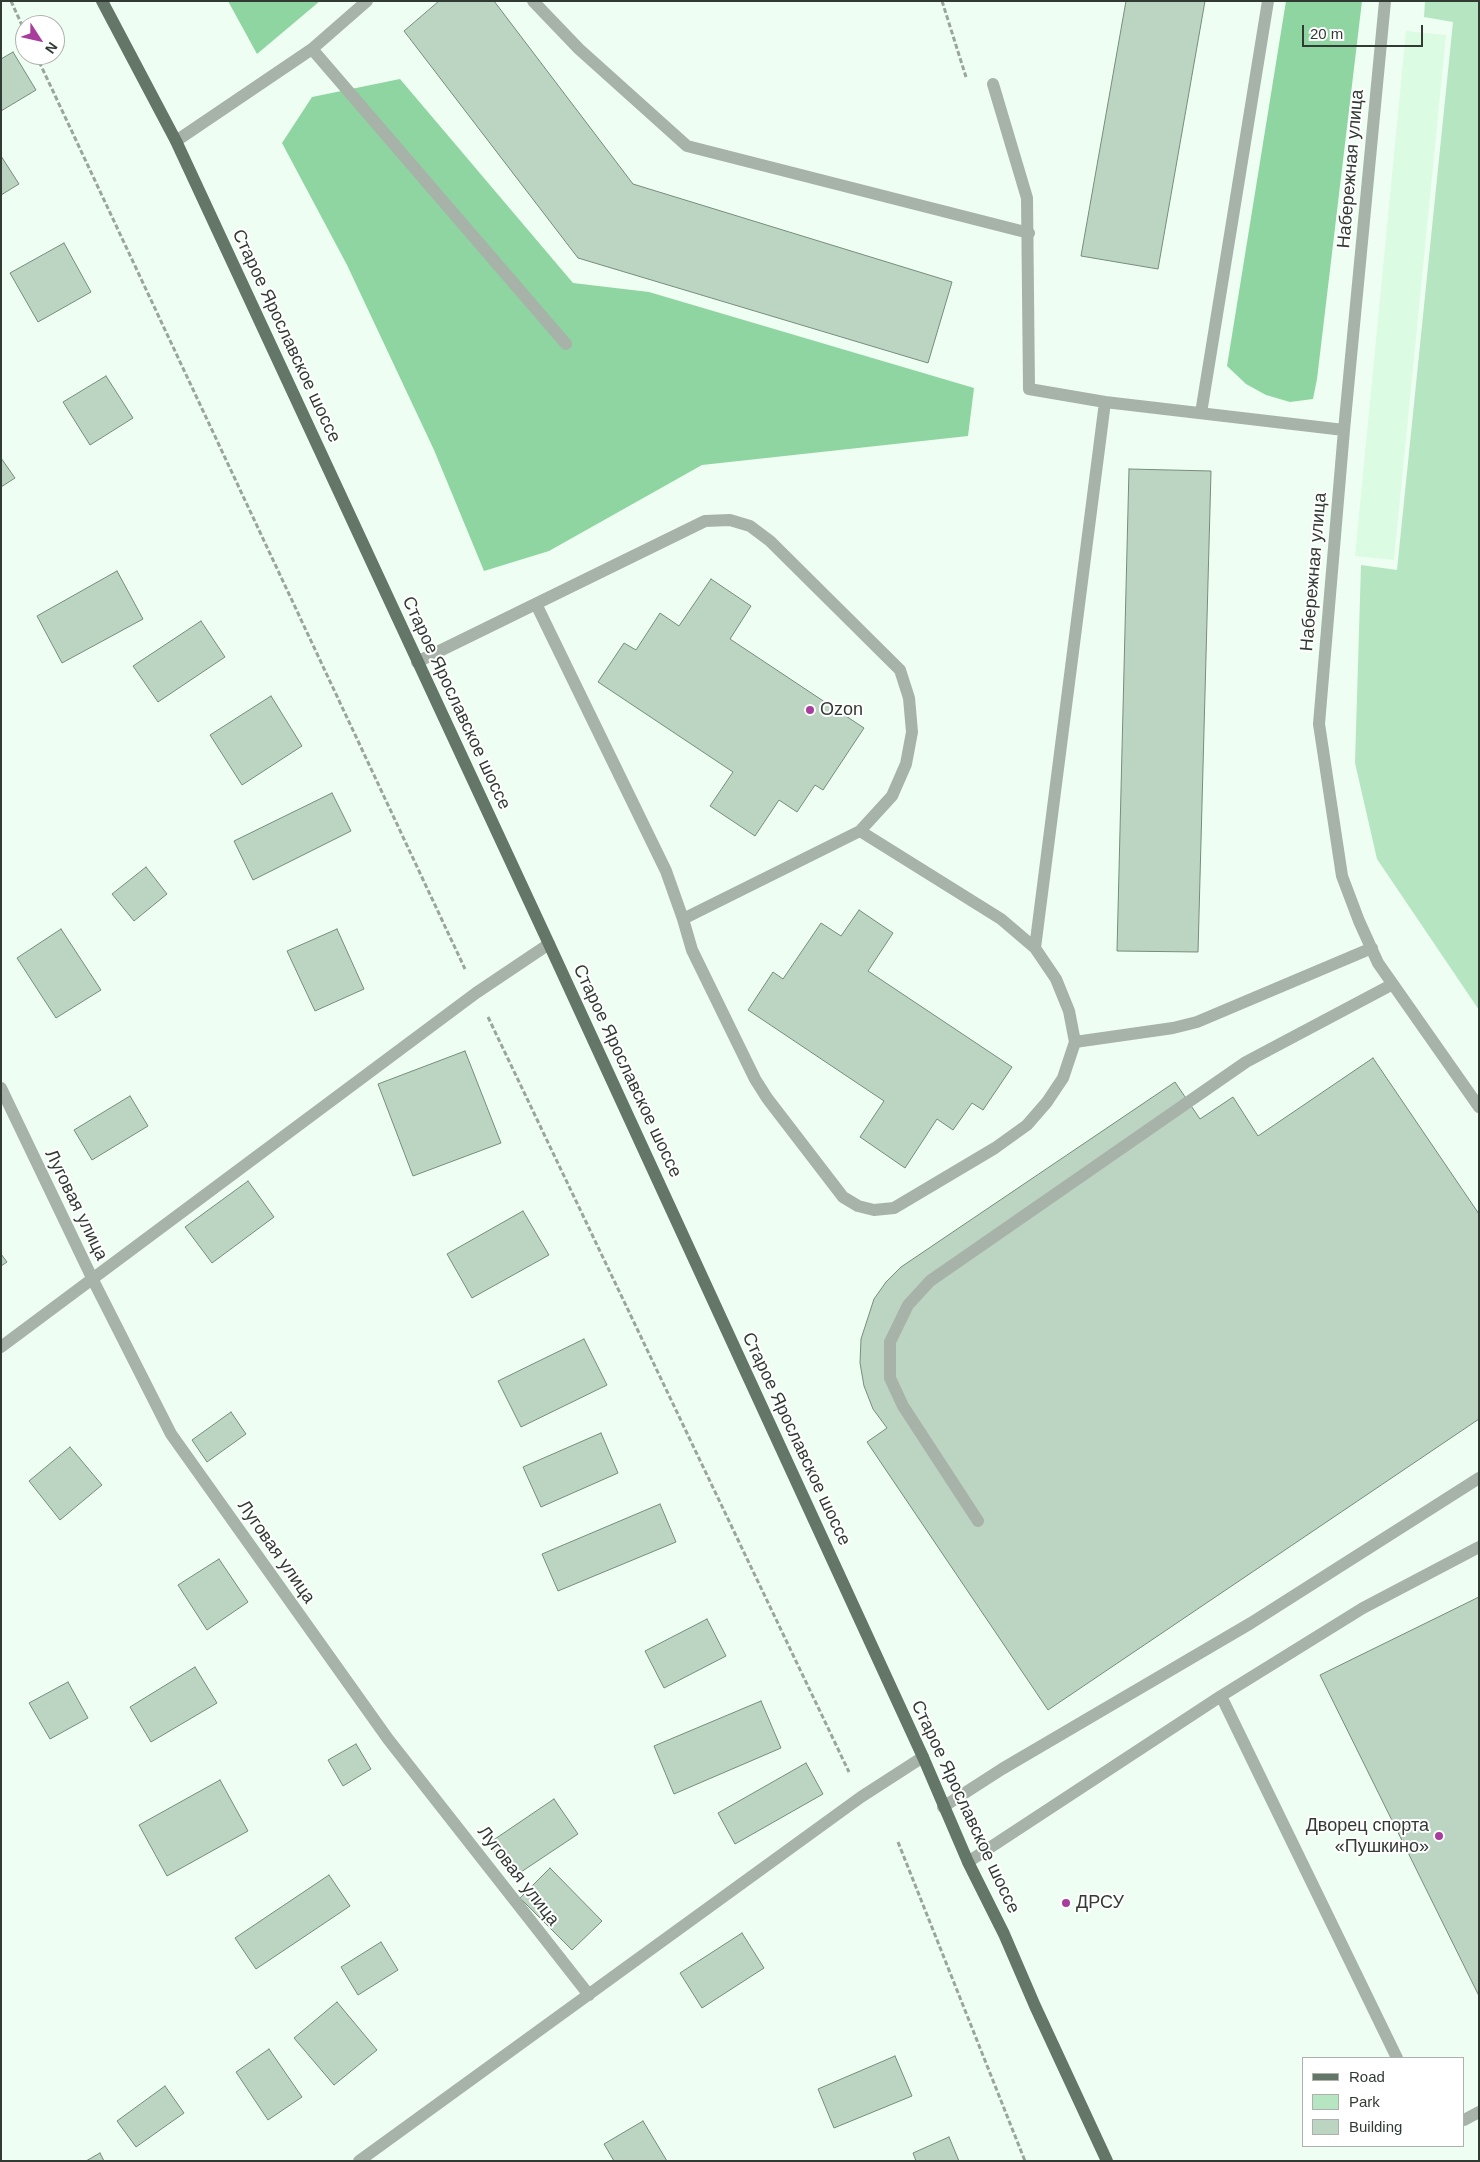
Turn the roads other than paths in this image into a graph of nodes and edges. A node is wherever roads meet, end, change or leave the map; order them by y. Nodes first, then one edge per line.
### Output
1 (102, 1) edge
2 (367, 1) edge
3 (533, 1) edge
4 (1268, 1) edge
5 (1385, 1) edge
6 (312, 49) junction
7 (993, 84) dead end
8 (176, 141) junction
9 (1029, 232) junction
10 (566, 344) dead end
11 (1105, 402) junction
12 (1201, 414) junction
13 (1344, 430) junction
14 (536, 604) junction
15 (417, 662) junction
16 (860, 831) junction
17 (683, 919) junction
18 (549, 944) junction
19 (1035, 948) junction
20 (1372, 948) junction
21 (1393, 984) junction
22 (1075, 1042) junction
23 (1, 1088) edge
24 (1479, 1108) edge
25 (93, 1280) junction
26 (1, 1347) edge
27 (1479, 1478) edge
28 (978, 1521) dead end
29 (1479, 1548) edge
30 (1221, 1696) junction
31 (922, 1757) junction
32 (943, 1807) junction
33 (968, 1862) junction
34 (589, 1995) junction
35 (1397, 2057) edge
36 (1479, 2112) edge
37 (1465, 2119) edge
38 (359, 2161) edge
39 (1107, 2161) edge

1 - 8 main road, Старое Ярославское шоссе
2 - 6 street
3 - 9 street
4 - 12 street
5 - 13 street, Набережная улица
6 - 8 street
6 - 10 street
7 - 9 street
8 - 15 main road, Старое Ярославское шоссе
9 - 11 street
11 - 12 street
11 - 19 street
12 - 13 street
13 - 20 street, Набережная улица
14 - 15 street
14 - 16 street
14 - 17 street
15 - 18 main road, Старое Ярославское шоссе
16 - 17 street
16 - 19 street
17 - 22 street
18 - 25 street
18 - 31 main road, Старое Ярославское шоссе
19 - 22 street
20 - 21 street, Набережная улица
20 - 22 street
21 - 24 street, Набережная улица
21 - 28 street
23 - 25 street, Луговая улица
25 - 26 street
25 - 34 street, Луговая улица
27 - 32 street
29 - 30 street
30 - 33 street
30 - 35 street
31 - 32 main road, Старое Ярославское шоссе
31 - 34 street
32 - 33 main road, Старое Ярославское шоссе
33 - 39 main road, Старое Ярославское шоссе
34 - 38 street
36 - 37 street

